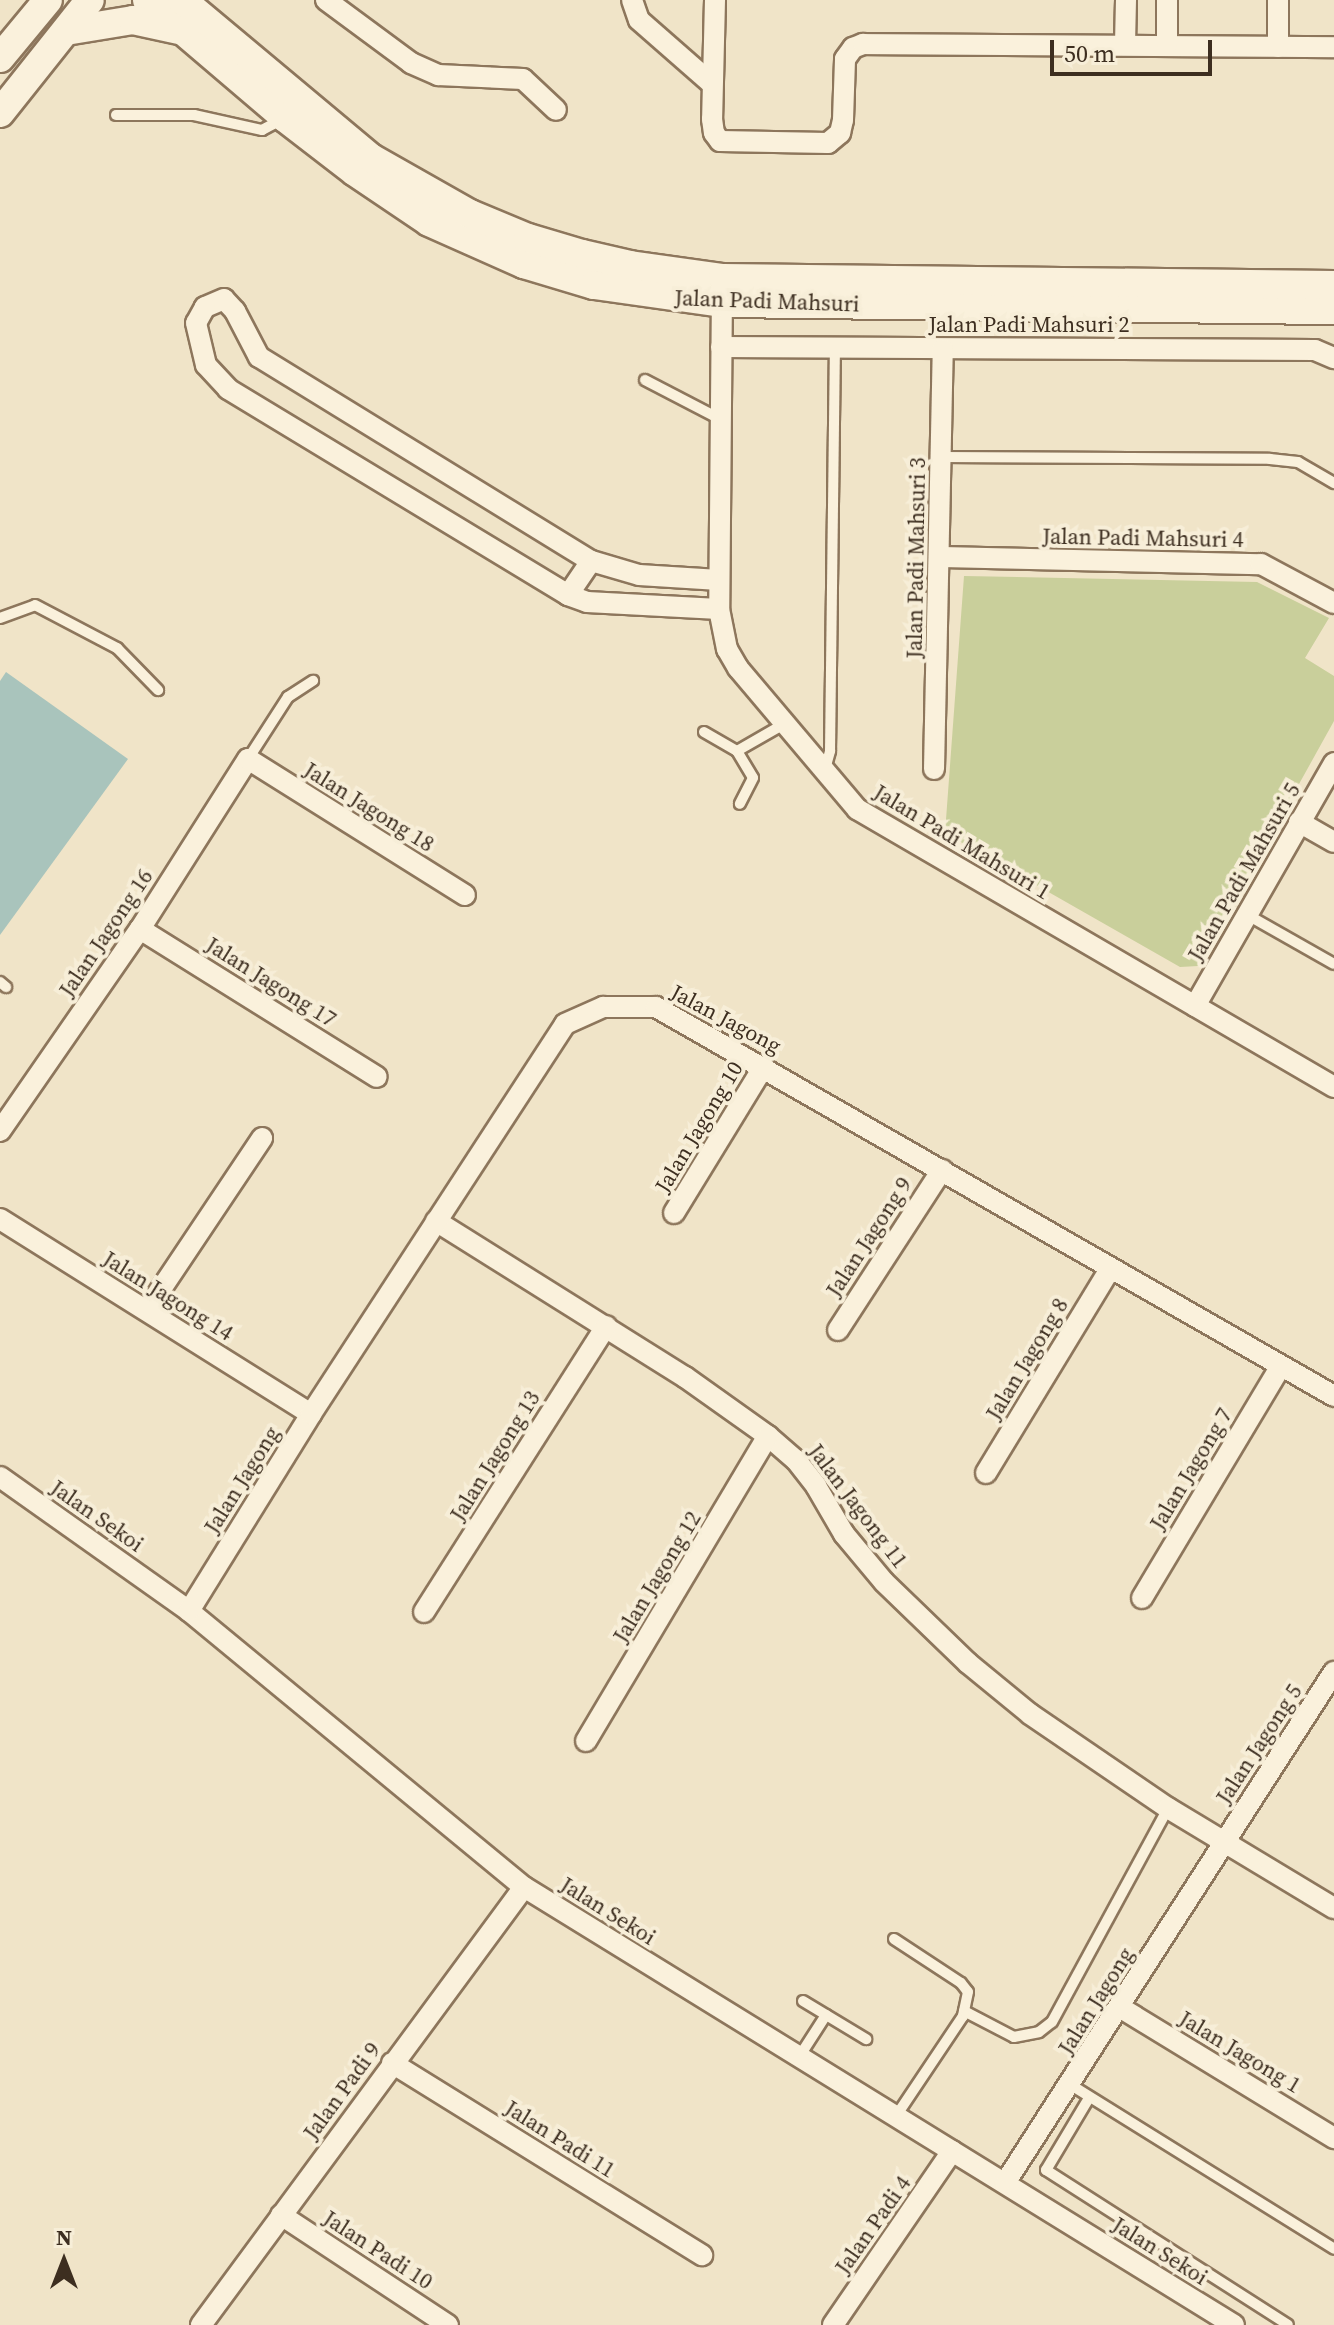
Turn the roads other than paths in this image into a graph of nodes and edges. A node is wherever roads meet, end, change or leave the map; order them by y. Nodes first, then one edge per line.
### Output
1 (31, 0) edge
2 (48, 0) edge
3 (90, 0) edge
4 (147, 0) edge
5 (182, 0) edge
6 (326, 0) edge
7 (632, 0) edge
8 (715, 0) edge
9 (1126, 0) edge
10 (1167, 0) edge
11 (1278, 0) edge
12 (24, 29) junction
13 (66, 31) junction
14 (188, 34) junction
15 (1125, 44) junction
16 (1167, 44) junction
17 (1278, 47) junction
18 (1334, 47) edge
19 (0, 58) edge
20 (711, 83) junction
21 (556, 110) dead end
22 (0, 113) edge
23 (116, 115) dead end
24 (285, 118) junction
25 (1334, 285) edge
26 (722, 290) junction
27 (1334, 310) edge
28 (721, 347) junction
29 (835, 348) junction
30 (943, 349) junction
31 (1334, 358) edge
32 (645, 380) dead end
33 (720, 419) junction
34 (942, 457) junction
35 (1334, 483) edge
36 (941, 557) junction
37 (591, 561) junction
38 (719, 580) junction
39 (568, 595) junction
40 (1334, 603) edge
41 (719, 609) junction
42 (0, 618) edge
43 (313, 681) dead end
44 (158, 690) dead end
45 (784, 724) junction
46 (704, 732) dead end
47 (737, 751) junction
48 (248, 759) junction
49 (1334, 763) edge
50 (934, 769) dead end
51 (823, 773) junction
52 (740, 804) dead end
53 (1299, 822) junction
54 (1334, 842) edge
55 (465, 895) dead end
56 (1246, 914) junction
57 (140, 929) junction
58 (1334, 964) edge
59 (1195, 1006) junction
60 (764, 1066) junction
61 (377, 1077) dead end
62 (1334, 1087) edge
63 (0, 1131) edge
64 (262, 1138) dead end
65 (942, 1170) junction
66 (674, 1213) dead end
67 (0, 1219) edge
68 (436, 1221) junction
69 (1110, 1269) junction
70 (147, 1310) junction
71 (606, 1326) junction
72 (838, 1330) dead end
73 (1281, 1366) junction
74 (1334, 1396) edge
75 (311, 1414) junction
76 (768, 1436) junction
77 (986, 1473) dead end
78 (0, 1477) edge
79 (1142, 1598) dead end
80 (189, 1611) junction
81 (424, 1612) dead end
82 (1334, 1673) edge
83 (586, 1741) dead end
84 (1168, 1808) junction
85 (1225, 1842) junction
86 (524, 1887) junction
87 (1334, 1908) edge
88 (894, 1939) dead end
89 (803, 2001) dead end
90 (1121, 2008) junction
91 (964, 2011) junction
92 (826, 2015) junction
93 (866, 2039) dead end
94 (799, 2057) junction
95 (392, 2063) junction
96 (1071, 2085) junction
97 (1089, 2098) junction
98 (896, 2116) junction
99 (1334, 2138) edge
100 (952, 2151) junction
101 (1005, 2183) junction
102 (281, 2215) junction
103 (1334, 2249) edge
104 (702, 2255) dead end
105 (201, 2325) edge
106 (448, 2325) edge
107 (833, 2325) edge
108 (1234, 2325) edge
109 (1288, 2325) edge

1 - 12 main road
2 - 12 main road
3 - 13 main road
4 - 14 main road, Jalan Padi Mahsuri
5 - 26 main road, Jalan Padi Mahsuri
6 - 21 street
7 - 20 street
8 - 20 street
9 - 15 street
10 - 16 street
11 - 17 street
12 - 19 main road
13 - 14 main road
13 - 22 main road
14 - 24 main road, Jalan Padi Mahsuri
15 - 16 street
15 - 20 street
16 - 17 street
17 - 18 street
23 - 24 lane
24 - 26 main road, Jalan Padi Mahsuri
25 - 26 main road, Jalan Padi Mahsuri
26 - 27 main road, Jalan Padi Mahsuri
26 - 28 street, Jalan Padi Mahsuri 1
28 - 29 street, Jalan Padi Mahsuri 2
28 - 33 street, Jalan Padi Mahsuri 1
29 - 30 street, Jalan Padi Mahsuri 2
29 - 51 lane
30 - 31 street, Jalan Padi Mahsuri 2
30 - 34 street, Jalan Padi Mahsuri 3
32 - 33 lane
33 - 38 street, Jalan Padi Mahsuri 1
34 - 35 lane
34 - 36 street, Jalan Padi Mahsuri 3
36 - 40 street, Jalan Padi Mahsuri 4
36 - 50 street, Jalan Padi Mahsuri 3
37 - 38 street
37 - 39 street
37 - 39 street
38 - 41 street, Jalan Padi Mahsuri 1
39 - 41 street
41 - 45 street, Jalan Padi Mahsuri 1
42 - 44 lane
43 - 48 lane
45 - 47 lane
45 - 51 street, Jalan Padi Mahsuri 1
46 - 47 lane
47 - 52 lane
48 - 55 street, Jalan Jagong 18
48 - 57 street, Jalan Jagong 16
49 - 53 street, Jalan Padi Mahsuri 5
51 - 59 street, Jalan Padi Mahsuri 1
53 - 54 street
53 - 56 street, Jalan Padi Mahsuri 5
56 - 58 lane
56 - 59 street, Jalan Padi Mahsuri 5
57 - 61 street, Jalan Jagong 17
57 - 63 street, Jalan Jagong 16
59 - 62 street, Jalan Padi Mahsuri 1
60 - 65 street, Jalan Jagong
60 - 66 street, Jalan Jagong 10
60 - 68 street, Jalan Jagong
64 - 70 street
65 - 69 street, Jalan Jagong
65 - 72 street, Jalan Jagong 9
67 - 70 street, Jalan Jagong 14
68 - 71 street, Jalan Jagong 11
68 - 75 street, Jalan Jagong
69 - 73 street, Jalan Jagong
69 - 77 street, Jalan Jagong 8
70 - 75 street, Jalan Jagong 14
71 - 76 street, Jalan Jagong 11
71 - 81 street, Jalan Jagong 13
73 - 74 street, Jalan Jagong
73 - 79 street, Jalan Jagong 7
75 - 80 street, Jalan Jagong
76 - 83 street, Jalan Jagong 12
76 - 84 street, Jalan Jagong 11
78 - 80 street, Jalan Sekoi
80 - 86 street, Jalan Sekoi
82 - 85 street, Jalan Jagong 5
84 - 85 street, Jalan Jagong 11
84 - 91 lane
85 - 87 street, Jalan Jagong 11
85 - 90 street, Jalan Jagong
86 - 94 street, Jalan Sekoi
86 - 95 street, Jalan Padi 9
88 - 91 lane
89 - 92 lane
90 - 96 street, Jalan Jagong
90 - 99 street, Jalan Jagong 1
91 - 98 lane
92 - 93 lane
92 - 94 lane
94 - 98 street, Jalan Sekoi
95 - 102 street, Jalan Padi 9
95 - 104 street, Jalan Padi 11
96 - 97 lane
96 - 101 street, Jalan Jagong
97 - 103 lane
97 - 109 lane
98 - 100 street, Jalan Sekoi
100 - 101 street, Jalan Sekoi
100 - 107 street, Jalan Padi 4
101 - 108 street, Jalan Sekoi
102 - 105 street, Jalan Padi 9
102 - 106 street, Jalan Padi 10

